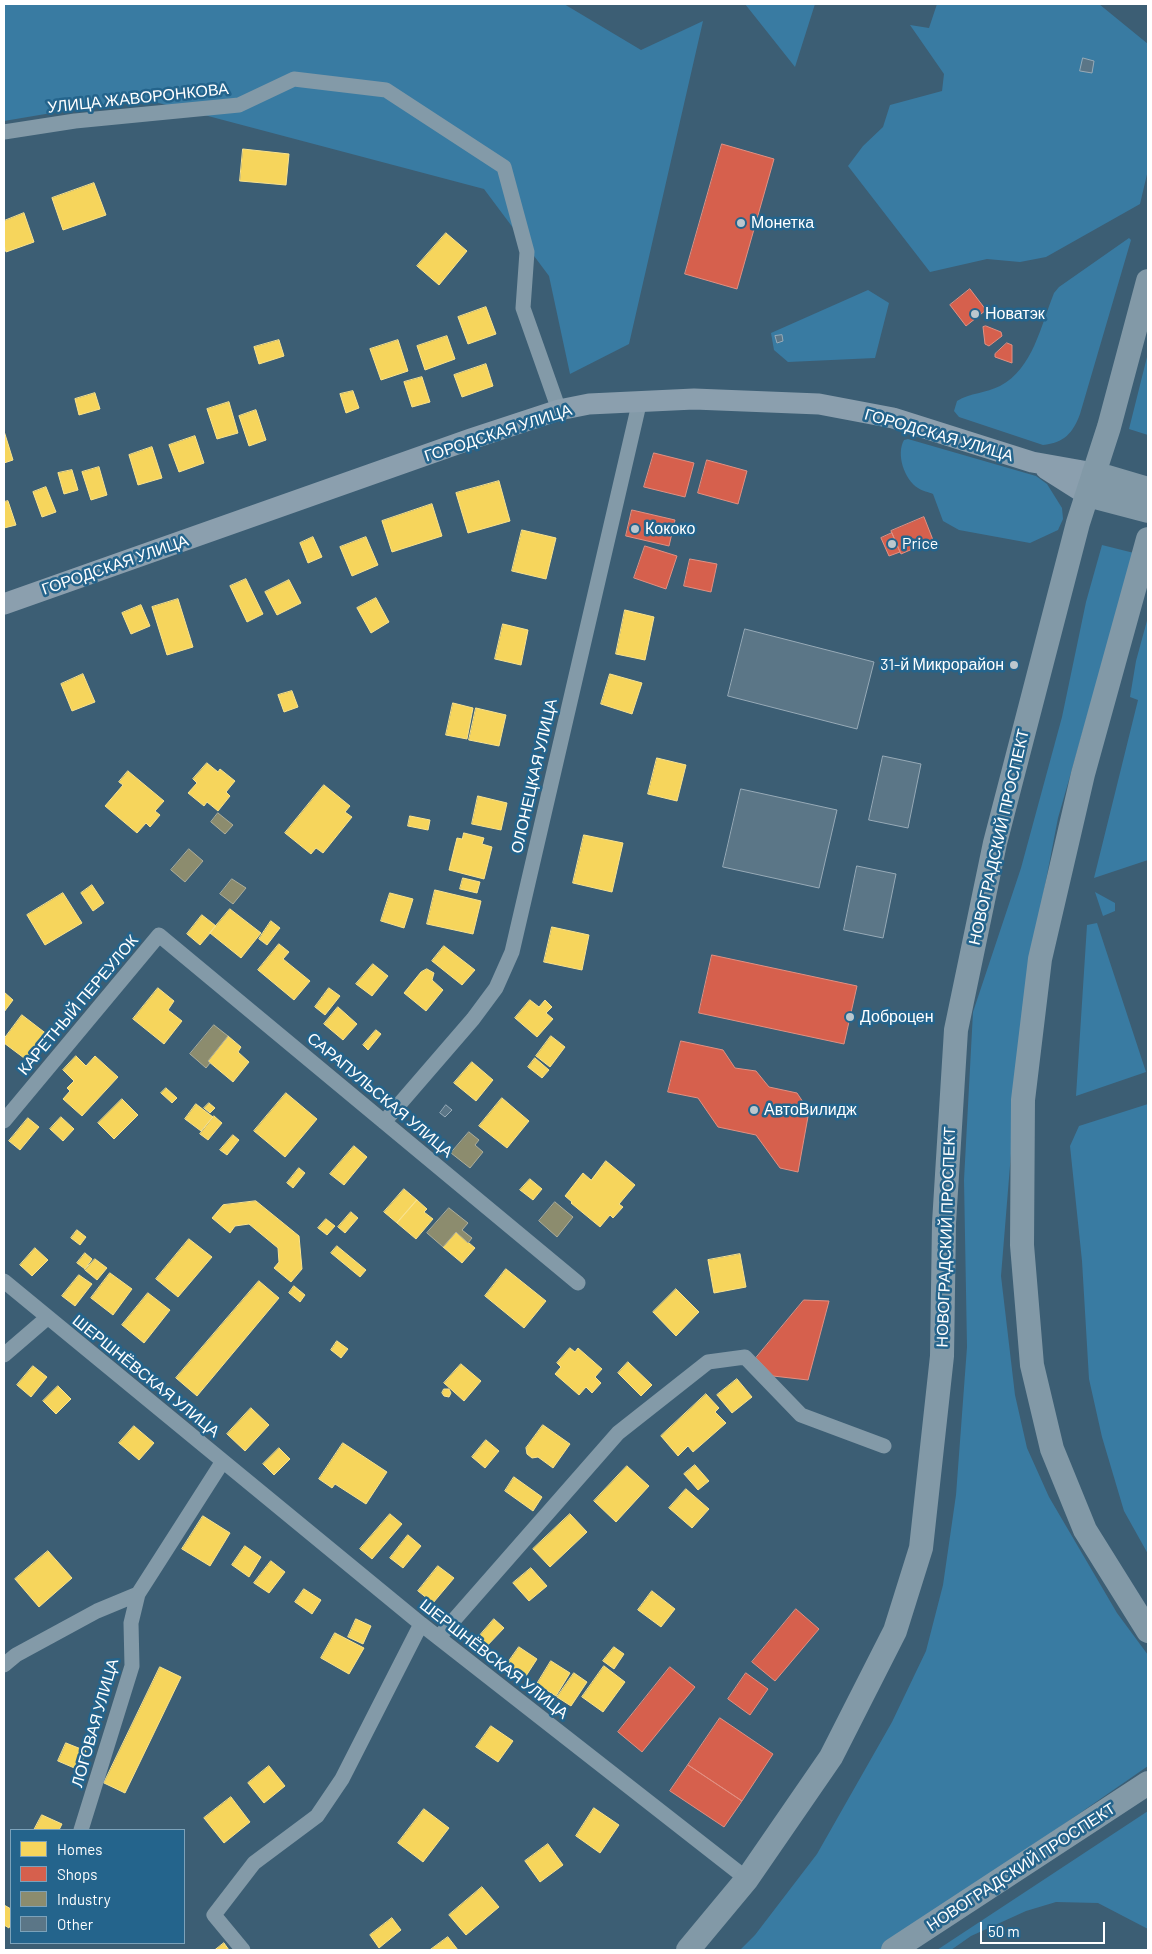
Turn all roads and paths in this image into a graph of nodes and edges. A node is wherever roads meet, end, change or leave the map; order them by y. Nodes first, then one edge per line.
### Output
1 (4, 132) edge
2 (1148, 281) edge
3 (640, 400) junction
4 (559, 410) junction
5 (1091, 484) junction
6 (1140, 487) edge
7 (1148, 511) edge
8 (1148, 539) edge
9 (4, 604) edge
10 (159, 935) joint
11 (4, 1121) edge
12 (384, 1122) junction
13 (4, 1281) edge
14 (578, 1283) dead end
15 (47, 1318) junction
16 (4, 1355) edge
17 (884, 1446) dead end
18 (223, 1461) junction
19 (138, 1594) junction
20 (422, 1624) junction
21 (1148, 1630) edge
22 (439, 1637) junction
23 (4, 1665) edge
24 (1148, 1783) edge
25 (81, 1829) edge
26 (748, 1879) junction
27 (243, 1950) edge
28 (688, 1950) edge
29 (894, 1950) edge

1 - 4 street, УЛИЦА ЖАВОРОНКОВА
2 - 5 main road, НОВОГРАДСКИЙ ПРОСПЕКТ
3 - 4 street, ГОРОДСКАЯ УЛИЦА
3 - 5 street, ГОРОДСКАЯ УЛИЦА
3 - 12 street, ОЛОНЕЦКАЯ УЛИЦА
4 - 9 street, ГОРОДСКАЯ УЛИЦА
5 - 6 main road, ГОРОДСКАЯ УЛИЦА
5 - 7 main road
5 - 26 main road, НОВОГРАДСКИЙ ПРОСПЕКТ
8 - 21 main road
10 - 11 street, КАРЕТНЫЙ ПЕРЕУЛОК
10 - 12 street, САРАПУЛЬСКАЯ УЛИЦА
12 - 14 street, САРАПУЛЬСКАЯ УЛИЦА
13 - 15 street, ШЕРШНЁВСКАЯ УЛИЦА
15 - 16 street, ШЕРШНЁВСКАЯ УЛИЦА
15 - 18 street, ШЕРШНЁВСКАЯ УЛИЦА
17 - 22 street
18 - 19 street, ШЕРШНЁВСКАЯ УЛИЦА
18 - 20 street, ШЕРШНЁВСКАЯ УЛИЦА
19 - 23 street
19 - 25 street, ЛОГОВАЯ УЛИЦА
20 - 22 street, ШЕРШНЁВСКАЯ УЛИЦА
20 - 27 street
22 - 26 street, ШЕРШНЁВСКАЯ УЛИЦА
24 - 29 main road, НОВОГРАДСКИЙ ПРОСПЕКТ
26 - 28 main road, НОВОГРАДСКИЙ ПРОСПЕКТ

